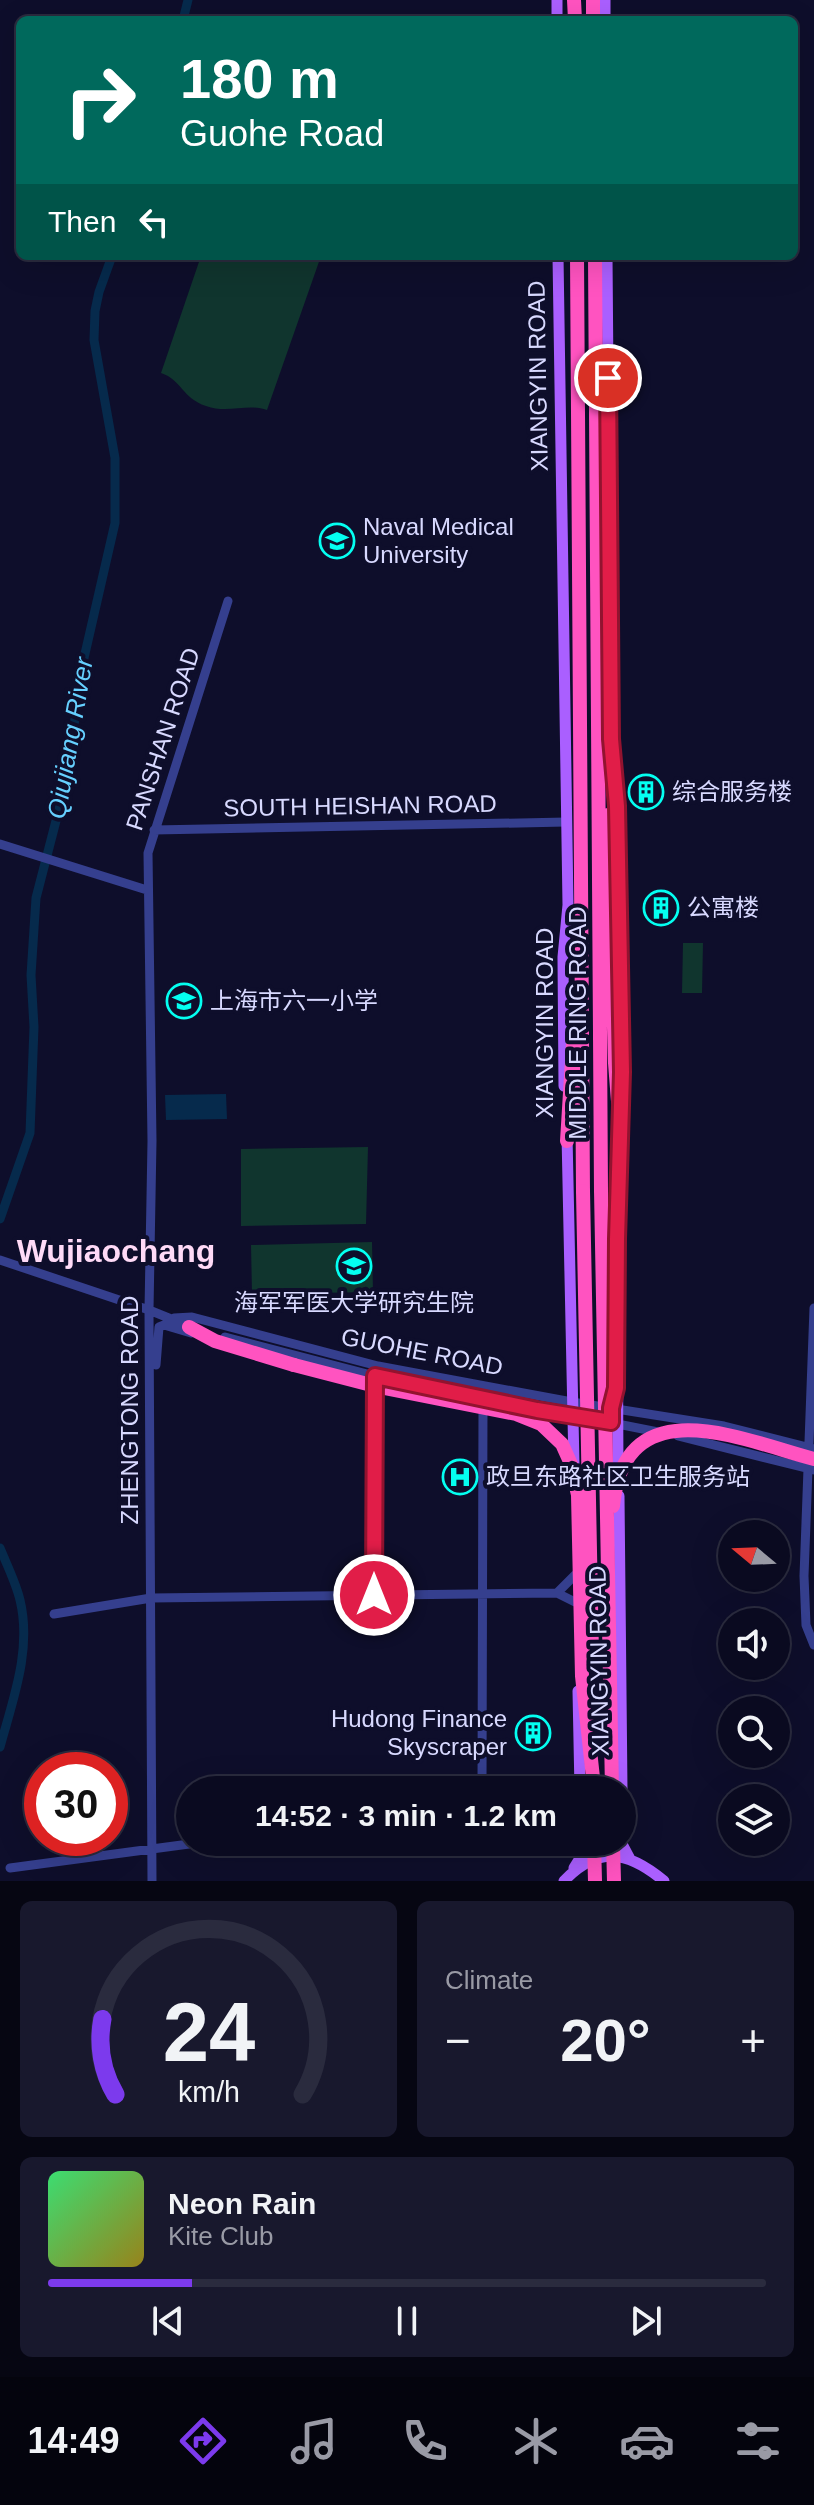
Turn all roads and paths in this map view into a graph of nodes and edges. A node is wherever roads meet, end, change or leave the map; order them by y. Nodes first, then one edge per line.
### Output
1 (558, 260) edge
2 (577, 260) edge
3 (595, 260) edge
4 (607, 260) edge
5 (228, 601) dead end
6 (599, 731) junction
7 (566, 822) junction
8 (154, 830) junction
9 (0, 844) edge
10 (147, 890) junction
11 (582, 904) junction
12 (619, 1114) junction
13 (567, 1141) junction
14 (0, 1260) edge
15 (814, 1308) edge
16 (149, 1310) junction
17 (171, 1318) junction
18 (189, 1327) junction
19 (215, 1341) junction
20 (375, 1376) junction
21 (483, 1397) junction
22 (572, 1402) junction
23 (614, 1408) junction
24 (151, 1412) junction
25 (573, 1416) junction
26 (615, 1422) junction
27 (812, 1459) edge
28 (575, 1575) junction
29 (557, 1593) junction
30 (374, 1595) junction
31 (481, 1595) junction
32 (151, 1598) junction
33 (575, 1602) junction
34 (54, 1614) dead end
35 (814, 1645) edge
36 (482, 1776) edge
37 (586, 1776) edge
38 (586, 1776) edge
39 (587, 1776) edge
40 (616, 1776) edge
41 (616, 1776) edge
42 (616, 1776) edge
43 (176, 1846) edge
44 (151, 1850) junction
45 (579, 1856) edge
46 (594, 1856) edge
47 (613, 1856) edge
48 (628, 1856) edge
49 (630, 1859) junction
50 (10, 1868) dead end
51 (568, 1877) edge
52 (152, 1881) edge
53 (595, 1881) edge
54 (614, 1881) edge
55 (664, 1881) edge

1 - 7 main road, XIANGYIN ROAD
2 - 11 highway, MIDDLE RING ROAD
3 - 6 highway, MIDDLE RING ROAD
4 - 12 main road, XIANGYIN ROAD
5 - 8 street, PANSHAN ROAD
6 - 12 highway
6 - 40 highway, MIDDLE RING ROAD, bridge
7 - 8 street, SOUTH HEISHAN ROAD
7 - 13 main road, XIANGYIN ROAD
8 - 10 street, PANSHAN ROAD
9 - 10 street
10 - 16 street, ZHENGTONG ROAD
11 - 13 highway
11 - 39 highway, MIDDLE RING ROAD, bridge
12 - 23 main road, XIANGYIN ROAD
13 - 22 main road, XIANGYIN ROAD
14 - 16 street, GUOHE ROAD
15 - 27 street
16 - 17 street, GUOHE ROAD
16 - 24 street, ZHENGTONG ROAD
17 - 18 street, GUOHE ROAD
17 - 22 street, GUOHE ROAD
18 - 19 highway
18 - 20 street, GUOHE ROAD
19 - 24 street
19 - 37 highway, bridge
20 - 21 street, GUOHE ROAD
20 - 30 street
21 - 25 street, GUOHE ROAD
21 - 31 street
22 - 23 street, GUOHE ROAD
22 - 25 main road, XIANGYIN ROAD
23 - 26 main road, XIANGYIN ROAD
23 - 27 street, GUOHE ROAD
24 - 32 street, ZHENGTONG ROAD
25 - 26 street, GUOHE ROAD
25 - 28 main road, XIANGYIN ROAD
26 - 27 street, GUOHE ROAD
26 - 41 main road, XIANGYIN ROAD
27 - 35 street
27 - 42 highway, bridge
28 - 29 street
28 - 33 main road, XIANGYIN ROAD
29 - 31 street
29 - 33 street
30 - 31 street
30 - 32 street
31 - 36 street
32 - 34 street
32 - 44 street, ZHENGTONG ROAD
33 - 38 main road, XIANGYIN ROAD
43 - 44 street
44 - 50 street
44 - 52 street, ZHENGTONG ROAD
45 - 51 main road
46 - 53 highway, bridge
47 - 54 highway, bridge
48 - 49 main road
49 - 51 main road
49 - 55 main road

